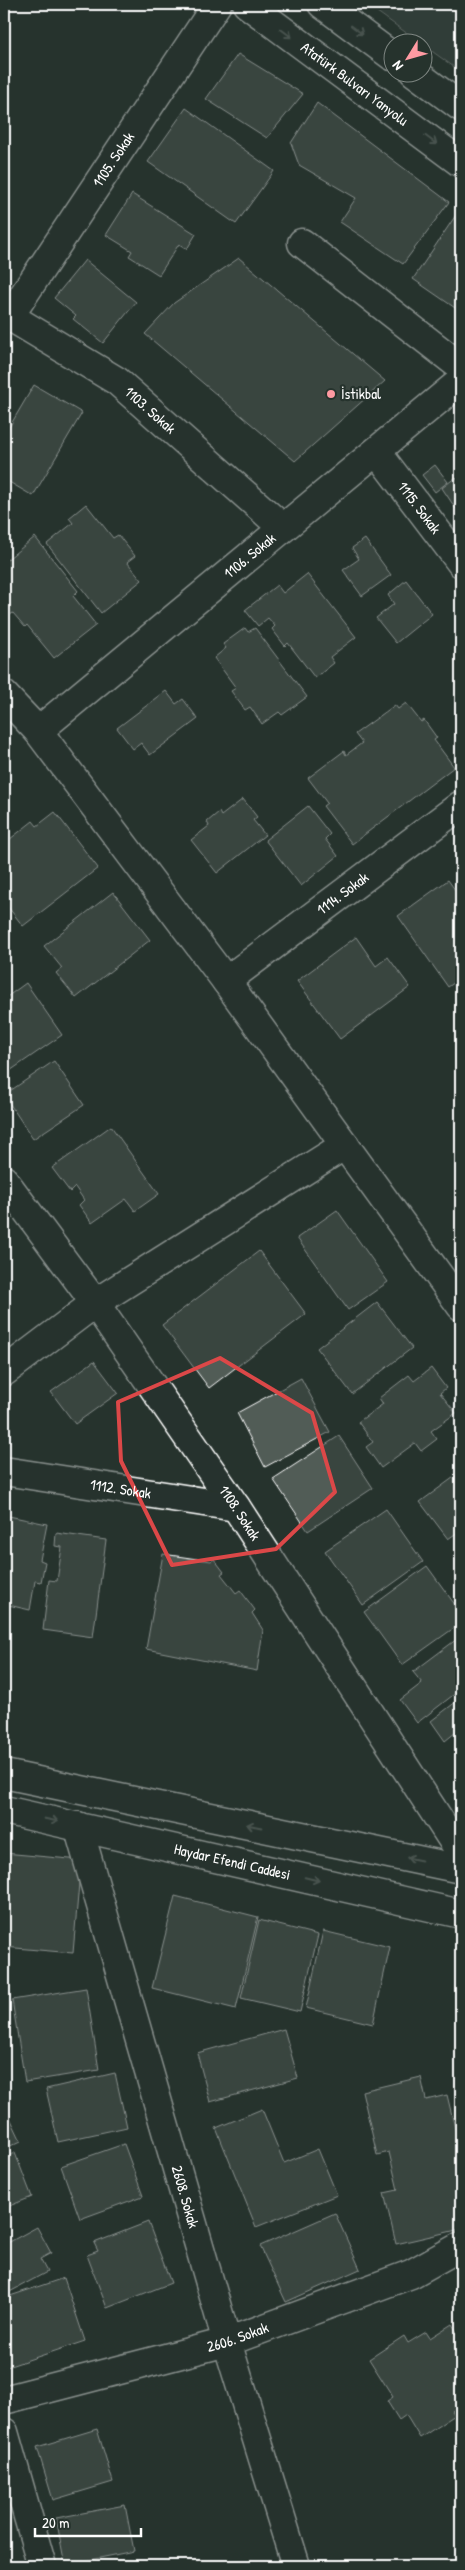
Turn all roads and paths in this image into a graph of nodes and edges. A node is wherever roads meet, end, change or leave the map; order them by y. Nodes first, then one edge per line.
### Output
1 (217, 4) edge
2 (247, 4) edge
3 (322, 4) edge
4 (382, 49) edge
5 (427, 82) edge
6 (461, 107) edge
7 (461, 163) edge
8 (302, 243) dead end
9 (7, 315) edge
10 (461, 367) edge
11 (461, 381) edge
12 (377, 452) junction
13 (283, 528) junction
14 (461, 563) edge
15 (4, 695) edge
16 (38, 731) junction
17 (461, 805) edge
18 (226, 981) junction
19 (345, 1145) junction
20 (4, 1180) edge
21 (457, 1290) edge
22 (95, 1303) junction
23 (4, 1372) edge
24 (4, 1472) edge
25 (236, 1507) junction
26 (4, 1774) edge
27 (4, 1810) edge
28 (78, 1826) junction
29 (461, 1854) edge
30 (461, 1869) edge
31 (461, 1914) edge
32 (461, 2246) edge
33 (227, 2342) junction
34 (4, 2400) edge
35 (4, 2432) edge
36 (42, 2566) edge
37 (296, 2566) edge

1 - 9 main road, 1105. Sokak
2 -> 7 main road, Atatürk Bulvarı Yanyolu
3 -> 4 main road
5 - 6 main road
8 - 10 main road
9 - 13 main road, 1103. Sokak
11 - 12 main road, 1106. Sokak
12 - 13 main road, 1106. Sokak
12 - 14 main road, 1115. Sokak
13 - 16 main road, 1106. Sokak
15 - 16 main road
16 - 18 main road
17 - 18 main road, 1114. Sokak
18 - 19 main road
19 - 21 main road
19 - 22 main road
20 - 22 main road, 1108. Sokak
22 - 23 main road
22 - 25 main road, 1108. Sokak
24 - 25 main road, 1112. Sokak
25 - 29 main road, 1108. Sokak
30 -> 26 main road
27 -> 28 main road, Haydar Efendi Caddesi
28 -> 31 main road, Haydar Efendi Caddesi
28 - 33 main road, 2608. Sokak
32 - 33 main road, 2606. Sokak
33 - 34 main road, 2606. Sokak
33 - 37 main road, 2608. Sokak
35 - 36 main road

